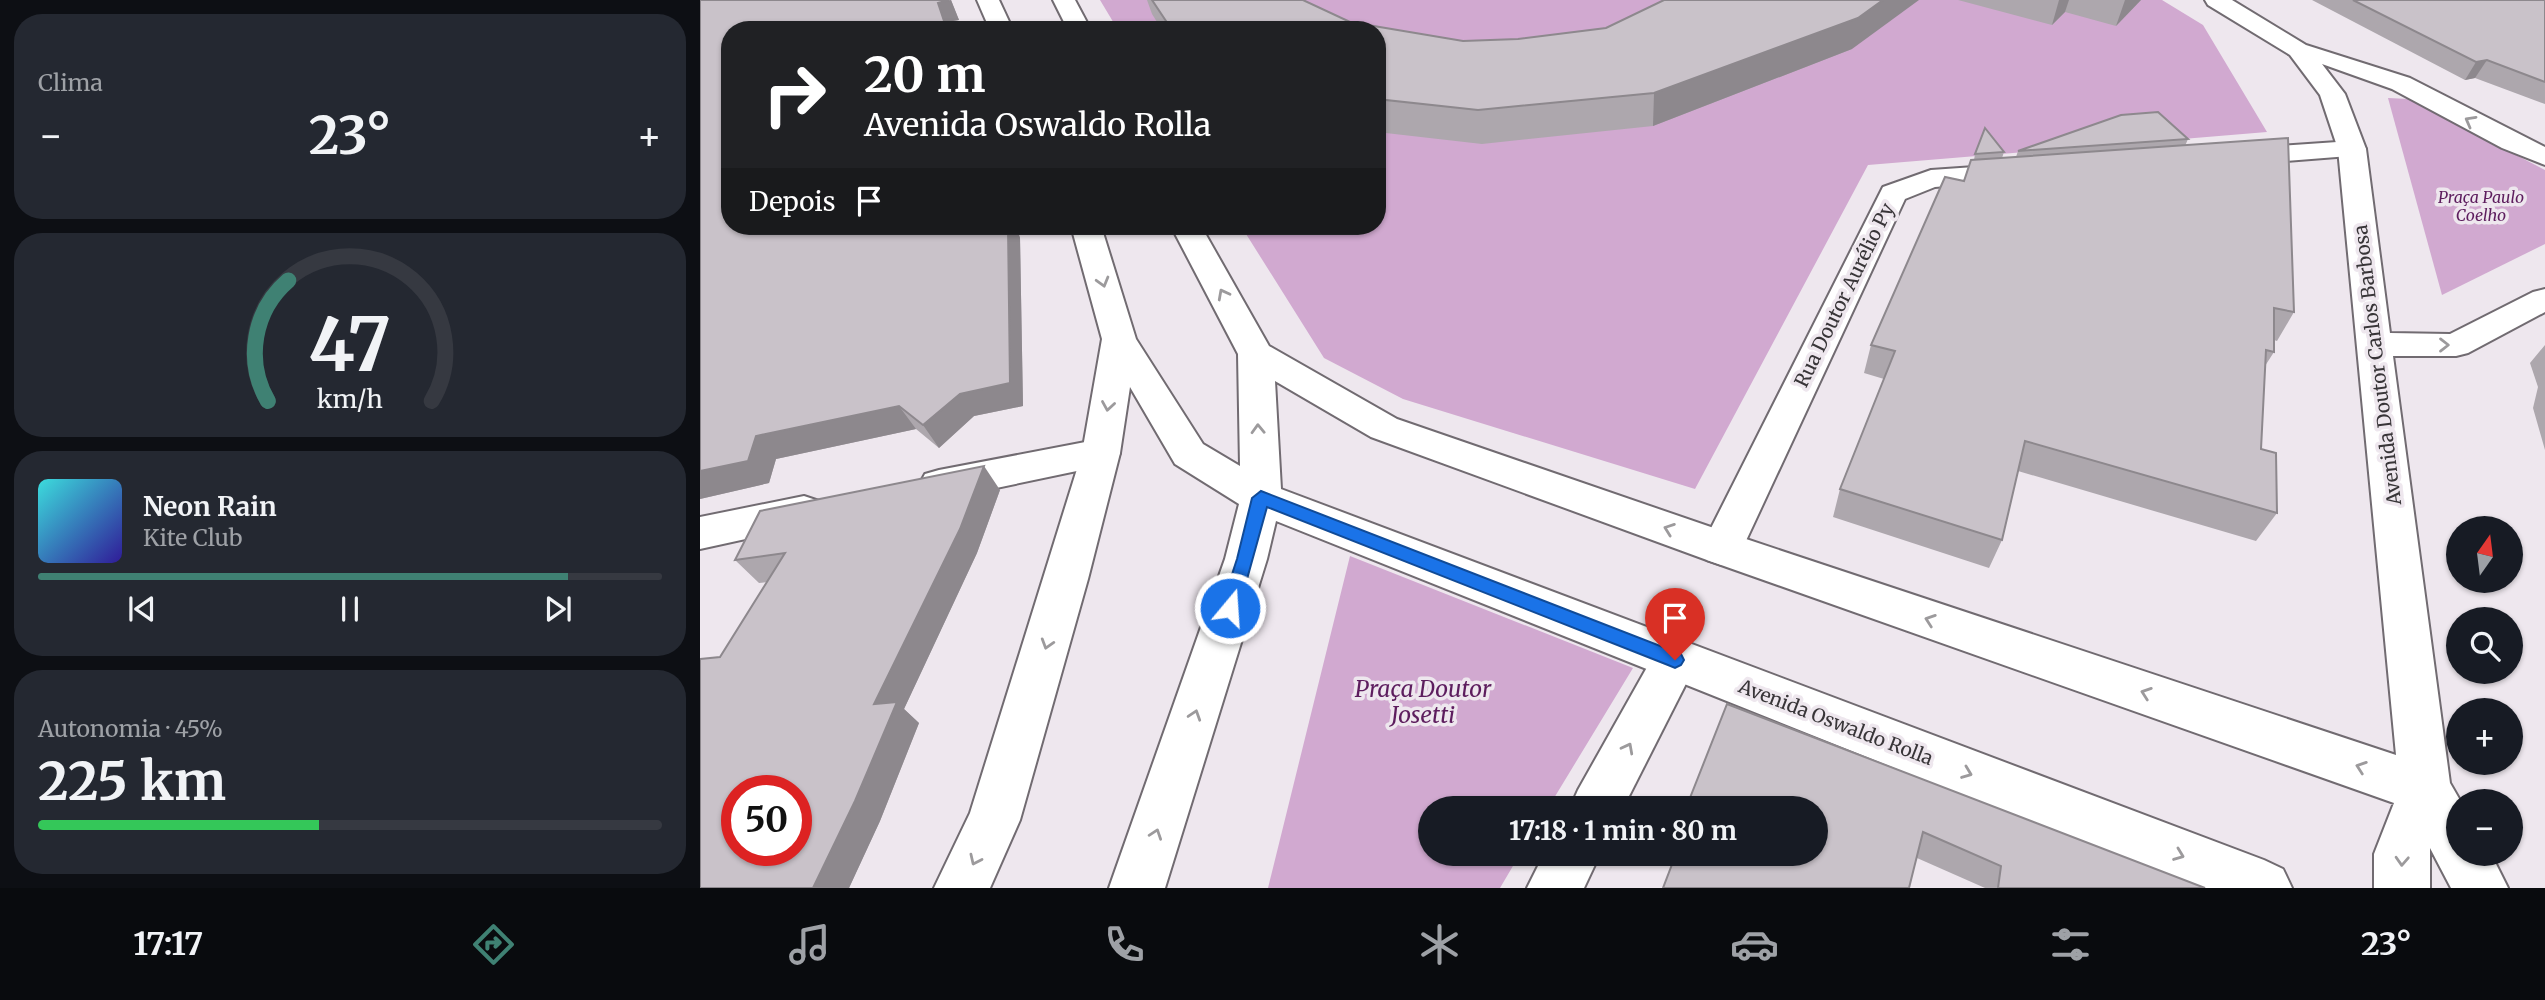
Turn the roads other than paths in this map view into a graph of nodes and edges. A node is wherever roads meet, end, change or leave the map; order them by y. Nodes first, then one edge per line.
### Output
1 (988, 0) edge
2 (1064, 0) edge
3 (2216, 0) edge
4 (998, 21) edge
5 (1075, 21) edge
6 (2298, 50) junction
7 (2352, 149) junction
8 (2540, 154) edge
9 (2203, 160) edge
10 (2053, 171) edge
11 (1089, 235) edge
12 (1191, 235) edge
13 (2545, 299) edge
14 (1119, 339) junction
15 (2375, 344) junction
16 (1256, 354) junction
17 (1101, 453) junction
18 (900, 493) edge
19 (1261, 498) junction
20 (834, 506) edge
21 (700, 533) edge
22 (1722, 548) junction
23 (1675, 660) junction
24 (2425, 789) junction
25 (1603, 796) edge
26 (2446, 825) edge
27 (1567, 866) edge
28 (2468, 866) edge
29 (962, 888) edge
30 (1137, 888) edge
31 (1555, 888) edge
32 (2264, 888) edge
33 (2402, 888) edge
34 (2480, 888) edge

1 - 4 street
2 - 5 street
3 - 6 street, Avenida Doutor Carlos Barbosa
6 - 7 street, Avenida Doutor Carlos Barbosa
8 -> 6 street
7 - 9 street
7 - 15 street, Avenida Doutor Carlos Barbosa
10 - 22 street, Rua Doutor Aurélio Py
11 -> 14 street
16 -> 12 street
15 -> 13 street
14 -> 17 street
14 - 19 street, Avenida Oswaldo Rolla
15 - 24 street, Avenida Doutor Carlos Barbosa
19 -> 16 street
22 -> 16 street
17 - 18 street
17 -> 29 street
19 - 23 street, Avenida Oswaldo Rolla
30 -> 19 street
20 - 21 street
24 -> 22 street
25 -> 23 street
23 -> 32 street, Avenida Oswaldo Rolla
24 - 26 street, Avenida Doutor Carlos Barbosa
24 -> 33 street, Avenida Doutor Carlos Barbosa
27 - 31 street
28 - 34 street

